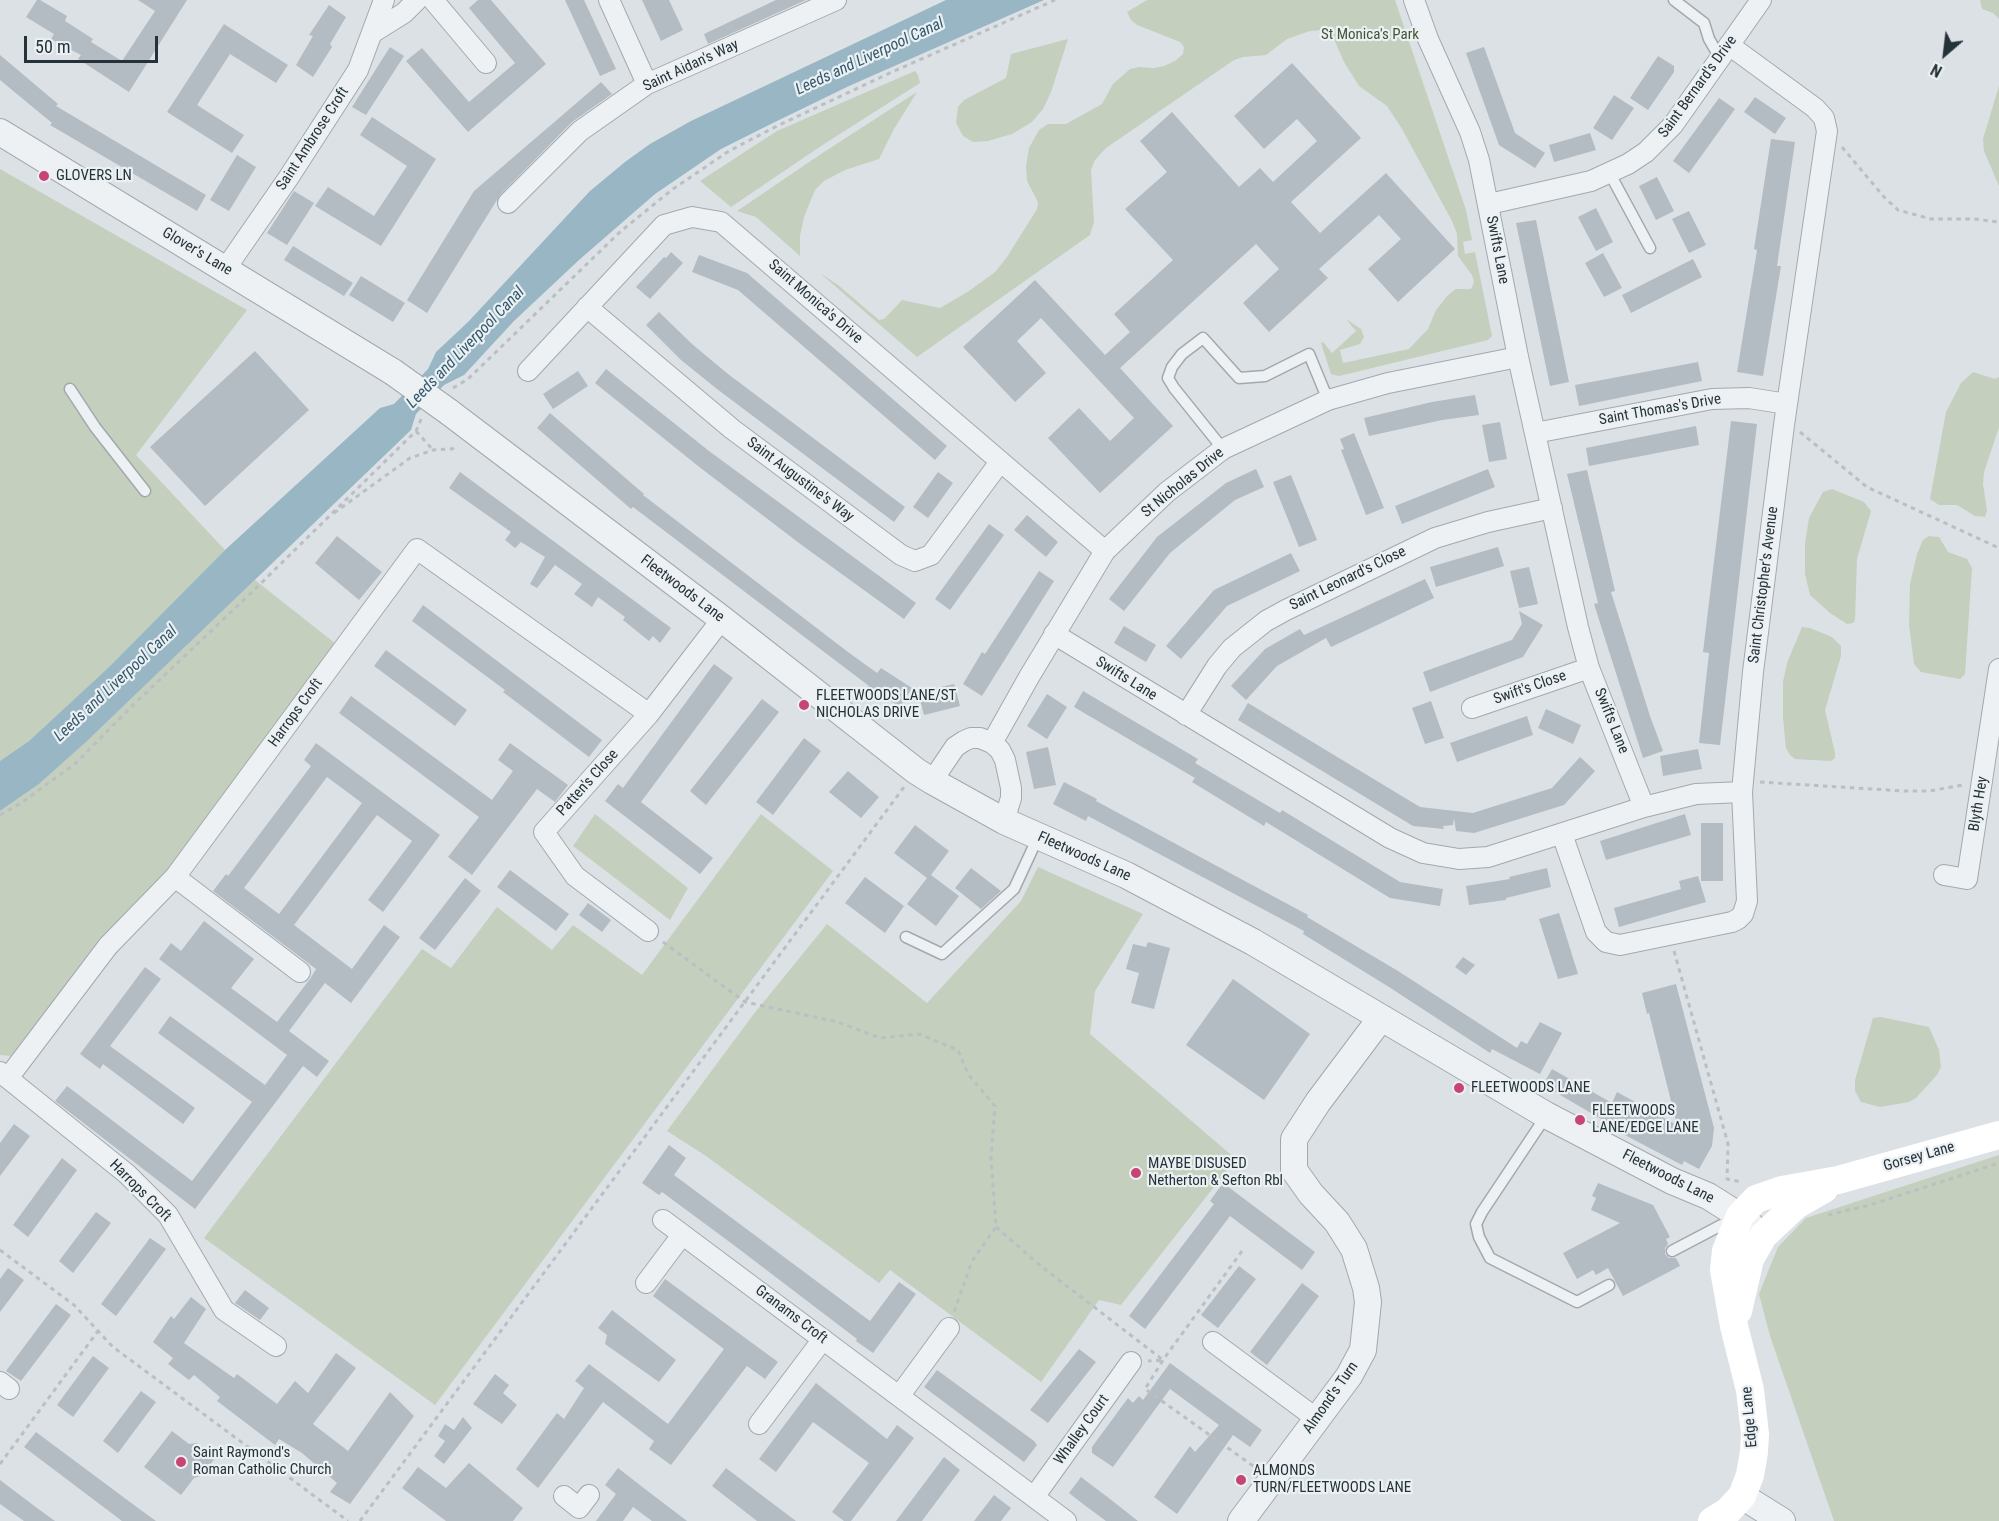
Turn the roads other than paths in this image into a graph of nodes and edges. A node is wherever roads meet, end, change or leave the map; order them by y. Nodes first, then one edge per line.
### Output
1 (384, 0) edge
2 (417, 0) edge
3 (433, 0) edge
4 (609, 0) edge
5 (836, 0) edge
6 (1414, 0) edge
7 (1674, 0) edge
8 (1761, 0) edge
9 (372, 33) junction
10 (1725, 51) junction
11 (486, 63) dead end
12 (647, 84) junction
13 (0, 132) edge
14 (1610, 174) junction
15 (508, 203) dead end
16 (1489, 204) junction
17 (1650, 248) dead end
18 (226, 268) junction
19 (587, 307) junction
20 (1518, 357) junction
21 (528, 371) dead end
22 (70, 389) dead end
23 (1328, 400) junction
24 (443, 404) joint
25 (1787, 404) junction
26 (1534, 433) junction
27 (1223, 448) junction
28 (1000, 462) junction
29 (145, 491) dead end
30 (1552, 508) junction
31 (1105, 551) junction
32 (722, 619) junction
33 (1054, 634) junction
34 (1589, 668) junction
35 (1999, 669) edge
36 (1472, 708) dead end
37 (649, 714) junction
38 (1186, 715) junction
39 (992, 743) junction
40 (924, 776) junction
41 (1988, 780) edge
42 (1743, 787) junction
43 (1644, 807) junction
44 (1004, 821) junction
45 (1562, 834) junction
46 (1038, 837) junction
47 (1944, 875) dead end
48 (175, 878) junction
49 (648, 931) road end
50 (906, 937) dead end
51 (300, 972) dead end
52 (1381, 1018) junction
53 (4, 1075) edge
54 (1546, 1115) junction
55 (1999, 1135) edge
56 (1838, 1180) junction
57 (1740, 1216) junction
58 (663, 1220) dead end
59 (682, 1234) junction
60 (1763, 1236) junction
61 (1672, 1251) dead end
62 (646, 1283) dead end
63 (1609, 1285) dead end
64 (1734, 1326) junction
65 (949, 1328) road end
66 (823, 1339) junction
67 (1213, 1342) dead end
68 (276, 1346) dead end
69 (1131, 1362) road end
70 (900, 1395) junction
71 (1317, 1419) junction
72 (759, 1424) dead end
73 (1742, 1496) junction
74 (1034, 1497) junction
75 (1066, 1521) edge
76 (1241, 1521) edge
77 (1712, 1521) edge
78 (1782, 1521) edge

1 - 9 street, Saint Ambrose Croft
2 - 9 street
3 - 11 street
4 - 12 street
5 - 12 street, Saint Aidan's Way
6 - 16 street, Swifts Lane
7 - 10 lane
8 - 10 street, Saint Bernard's Drive
9 - 18 street, Saint Ambrose Croft
10 - 14 street, Saint Bernard's Drive
10 - 25 street, Saint Christopher's Avenue
12 - 15 street, Saint Aidan's Way
13 - 18 street, Glover's Lane
14 - 16 street, Saint Bernard's Drive
14 - 17 lane
16 - 20 street, Swifts Lane
18 - 24 street, Glover's Lane, bridge
19 - 21 street, Saint Monica's Drive
19 - 28 street, Saint Monica's Drive
19 - 28 street, Saint Augustine's Way
20 - 23 street, St Nicholas Drive
20 - 26 street, Swifts Lane
22 - 29 lane
23 - 27 street, St Nicholas Drive
23 - 27 lane
24 - 32 street, Fleetwoods Lane
25 - 26 street, Saint Thomas's Drive
25 - 42 street, Saint Christopher's Avenue
26 - 30 street, Swifts Lane
27 - 31 street, St Nicholas Drive
28 - 31 street, Saint Monica's Drive
30 - 34 street, Swifts Lane
30 - 38 street, Saint Leonard's Close
31 - 33 street, St Nicholas Drive
32 - 37 street, Patten's Close
32 - 40 street, Fleetwoods Lane
33 - 38 street, Swifts Lane
33 - 39 street, St Nicholas Drive
34 - 36 street, Swift's Close
34 - 43 street, Swifts Lane
35 - 41 street, Blyth Hey
37 - 48 street, Harrops Croft
37 - 49 street, Patten's Close
38 - 45 street, Swifts Lane
39 - 40 street
39 - 44 street
40 - 44 street, Fleetwoods Lane
41 - 47 street, Blyth Hey
42 - 43 street
42 - 45 street, Saint Christopher's Avenue
43 - 45 street, Swifts Lane
44 - 46 street, Fleetwoods Lane
46 - 50 lane
46 - 52 street, Fleetwoods Lane
48 - 51 street
48 - 53 street, Harrops Croft
52 - 54 street, Fleetwoods Lane
52 - 71 street, Almond's Turn
53 - 68 street, Harrops Croft
54 - 57 street, Fleetwoods Lane
54 - 63 lane
55 - 56 main road, Gorsey Lane
56 - 57 main road, Gorsey Lane
56 - 60 main road, Gorsey Lane
57 - 60 street, Fleetwoods Lane
57 - 61 lane
57 - 64 main road, Edge Lane
58 - 59 street, Granams Croft
59 - 62 street
59 - 66 street, Granams Croft
60 - 64 main road, Edge Lane
64 - 73 main road, Edge Lane
65 - 70 street
66 - 70 street, Granams Croft
66 - 72 street
67 - 71 street
69 - 74 street, Whalley Court
70 - 74 street, Granams Croft
71 - 76 street, Almond's Turn
73 - 77 main road
73 - 78 street
74 - 75 street, Granams Croft

